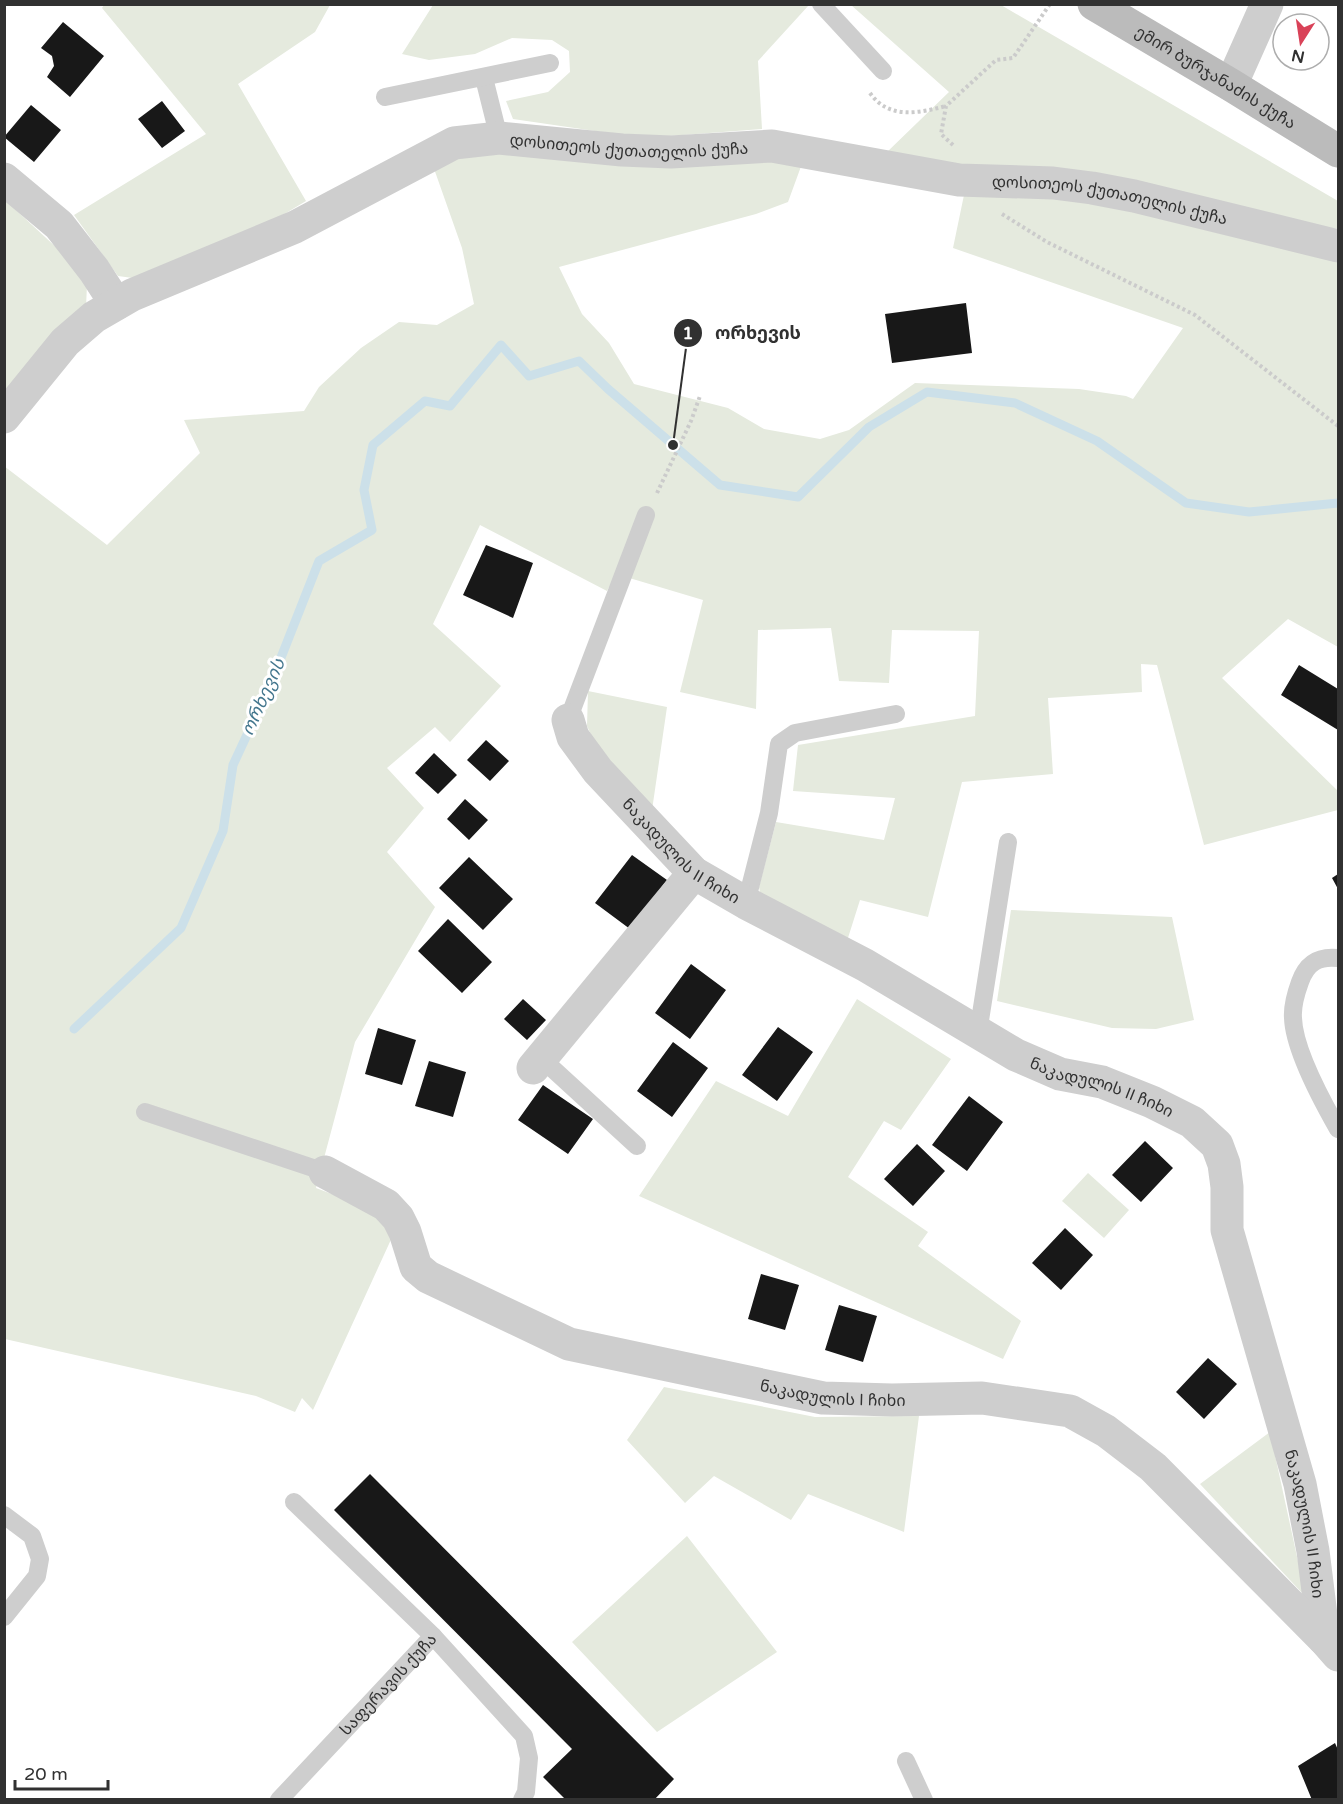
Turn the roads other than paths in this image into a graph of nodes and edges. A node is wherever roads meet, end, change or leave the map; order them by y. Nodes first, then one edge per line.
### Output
1 (821, 4) edge
2 (1094, 4) edge
3 (1267, 4) edge
4 (550, 63) dead end
5 (883, 71) dead end
6 (484, 78) junction
7 (1231, 85) junction
8 (385, 97) dead end
9 (500, 138) junction
10 (1338, 151) edge
11 (4, 179) edge
12 (1338, 246) edge
13 (116, 304) junction
14 (4, 417) edge
15 (646, 515) dead end
16 (896, 714) dead end
17 (568, 720) joint
18 (1008, 842) dead end
19 (694, 873) junction
20 (746, 903) junction
21 (1338, 958) edge
22 (978, 1033) junction
23 (537, 1063) joint
24 (145, 1112) dead end
25 (1338, 1129) edge
26 (637, 1146) dead end
27 (325, 1172) joint
28 (294, 1502) dead end
29 (4, 1515) edge
30 (4, 1617) edge
31 (433, 1636) junction
32 (1331, 1647) edge
33 (906, 1761) dead end
34 (279, 1800) edge
35 (522, 1800) edge
36 (924, 1800) edge

1 - 5 lane
2 - 7 street, ემირ ბურჯანაძის ქუჩა
3 - 7 street
4 - 6 lane
6 - 8 lane
6 - 9 lane
7 - 10 street, ემირ ბურჯანაძის ქუჩა
9 - 12 street, დოსითეოს ქუთათელის ქუჩა
9 - 13 street, დოსითეოს ქუთათელის ქუჩა
11 - 13 street
13 - 14 street, დოსითეოს ქუთათელის ქუჩა
15 - 17 lane
16 - 20 lane
17 - 19 street, ნაკადულის II ჩიხი
18 - 22 lane
19 - 20 street, ნაკადულის II ჩიხი
19 - 23 street
20 - 22 street, ნაკადულის II ჩიხი
21 - 25 lane
22 - 32 street, ნაკადულის II ჩიხი
23 - 26 lane
24 - 27 lane
27 - 32 street, ნაკადულის I ჩიხი
28 - 31 lane
29 - 30 lane
31 - 34 lane, საფერავის ქუჩა
31 - 35 lane, საფერავის ქუჩა
33 - 36 lane

